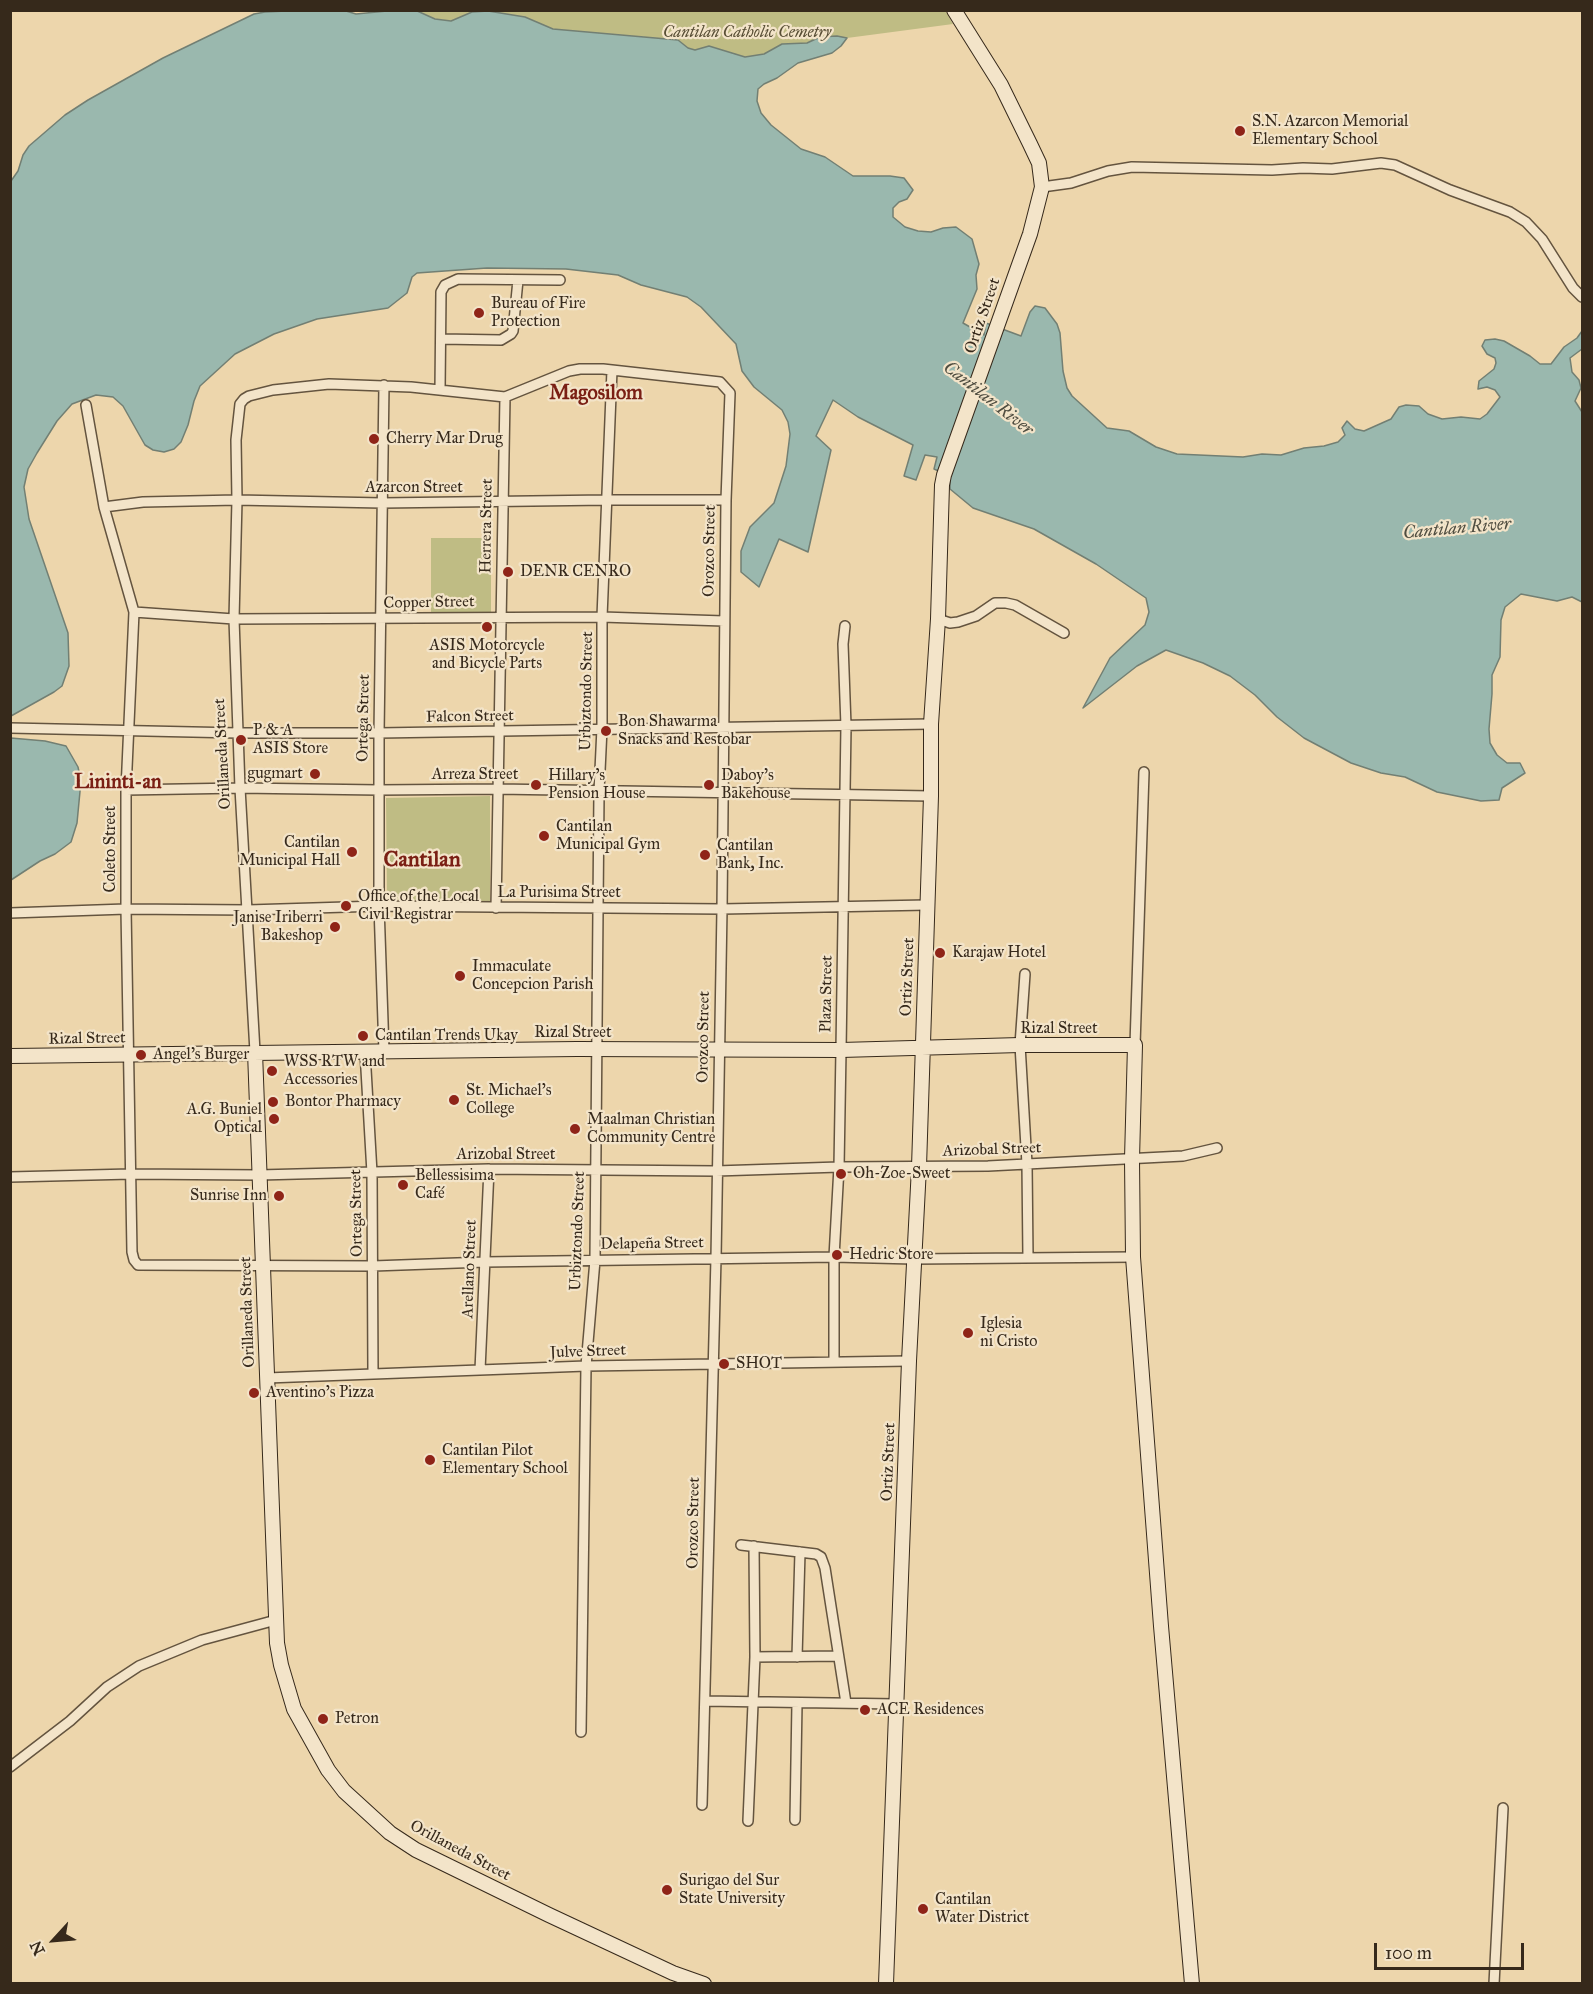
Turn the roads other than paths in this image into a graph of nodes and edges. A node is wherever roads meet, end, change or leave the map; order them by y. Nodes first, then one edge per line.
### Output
1 (954, 10) edge
2 (1042, 187) junction
3 (518, 280) junction
4 (560, 280) dead end
5 (1582, 297) edge
6 (441, 339) junction
7 (612, 370) junction
8 (384, 385) junction
9 (440, 390) junction
10 (505, 397) junction
11 (86, 405) dead end
12 (237, 500) junction
13 (607, 500) junction
14 (726, 500) junction
15 (502, 502) junction
16 (382, 503) junction
17 (104, 507) junction
18 (134, 612) junction
19 (502, 617) junction
20 (602, 617) junction
21 (381, 619) junction
22 (938, 619) junction
23 (234, 620) junction
24 (724, 621) junction
25 (845, 626) dead end
26 (1064, 633) dead end
27 (931, 724) junction
28 (846, 726) junction
29 (10, 728) edge
30 (602, 728) junction
31 (722, 729) junction
32 (130, 731) junction
33 (498, 732) junction
34 (238, 733) junction
35 (378, 733) junction
36 (1144, 772) dead end
37 (240, 788) junction
38 (498, 789) junction
39 (126, 790) junction
40 (379, 790) junction
41 (599, 792) junction
42 (723, 793) junction
43 (845, 794) junction
44 (931, 796) junction
45 (927, 905) junction
46 (379, 906) junction
47 (843, 906) junction
48 (496, 908) junction
49 (598, 908) junction
50 (126, 909) junction
51 (722, 909) junction
52 (248, 910) junction
53 (10, 914) edge
54 (1025, 974) dead end
55 (1020, 1045) junction
56 (1135, 1045) junction
57 (598, 1048) junction
58 (922, 1048) junction
59 (718, 1050) junction
60 (841, 1050) junction
61 (384, 1051) junction
62 (255, 1052) junction
63 (365, 1052) junction
64 (127, 1054) junction
65 (10, 1056) edge
66 (1217, 1148) dead end
67 (1132, 1159) junction
68 (1027, 1164) junction
69 (839, 1167) junction
70 (920, 1167) junction
71 (489, 1169) junction
72 (595, 1171) junction
73 (716, 1171) junction
74 (372, 1173) junction
75 (131, 1174) junction
76 (258, 1175) junction
77 (10, 1177) edge
78 (834, 1257) junction
79 (1133, 1257) junction
80 (716, 1258) junction
81 (914, 1258) junction
82 (1028, 1258) junction
83 (595, 1260) junction
84 (135, 1262) joint
85 (485, 1262) junction
86 (263, 1266) junction
87 (373, 1266) junction
88 (909, 1361) junction
89 (834, 1362) junction
90 (713, 1365) junction
91 (586, 1366) junction
92 (480, 1370) junction
93 (373, 1374) junction
94 (267, 1378) junction
95 (741, 1545) dead end
96 (754, 1546) junction
97 (800, 1552) junction
98 (276, 1620) junction
99 (838, 1656) junction
100 (755, 1657) junction
101 (796, 1657) junction
102 (705, 1701) junction
103 (797, 1702) junction
104 (754, 1703) junction
105 (846, 1703) junction
106 (896, 1704) junction
107 (581, 1732) dead end
108 (10, 1767) edge
109 (702, 1805) dead end
110 (1503, 1808) dead end
111 (795, 1820) dead end
112 (748, 1821) dead end
113 (704, 1983) edge
114 (886, 1983) edge
115 (1192, 1983) edge
116 (1494, 1983) edge

1 - 2 street, Ortiz Street
2 - 5 street
2 - 22 street, Ortiz Street
3 - 4 street
3 - 6 street
3 - 6 street
6 - 9 street
7 - 10 street
7 - 13 street, Urbiztondo Street
7 - 14 street, Orozco Street
8 - 9 street
8 - 12 street, Orillaneda Street
8 - 16 street, Ortega Street
9 - 10 street
10 - 15 street, Herrera Street
11 - 17 street, Coleto Street
12 - 16 street, Azarcon Street
12 - 17 street, Azarcon Street
12 - 23 street, Orillaneda Street
13 - 14 street, Azarcon Street
13 - 15 street, Azarcon Street
13 - 20 street, Urbiztondo Street
14 - 24 street, Orozco Street
15 - 16 street, Azarcon Street
15 - 19 street, Herrera Street
16 - 21 street, Ortega Street
17 - 18 street, Coleto Street
18 - 23 street, Copper Street
18 - 32 street, Coleto Street
19 - 20 street, Copper Street
19 - 21 street, Copper Street
19 - 33 street, Herrera Street
20 - 24 street, Copper Street
20 - 30 street, Urbiztondo Street
21 - 23 street, Copper Street
21 - 35 street, Ortega Street
22 - 26 street
22 - 27 street, Ortiz Street
23 - 34 street, Orillaneda Street
24 - 31 street, Orozco Street
25 - 28 street, Plaza Street
27 - 28 street, Falcon Street
27 - 44 street, Ortiz Street
28 - 31 street, Falcon Street
28 - 43 street, Plaza Street
29 - 32 street, Falcon Street
30 - 31 street, Falcon Street
30 - 33 street, Falcon Street
30 - 41 street, Urbiztondo Street
31 - 42 street, Orozco Street
32 - 34 street, Falcon Street
32 - 39 street, Coleto Street
33 - 35 street, Falcon Street
33 - 38 street, Herrera Street
34 - 35 street, Falcon Street
34 - 37 street, Orillaneda Street
35 - 40 street, Ortega Street
36 - 56 street
37 - 39 street, Arreza Street
37 - 40 street, Arreza Street
37 - 52 street, Orillaneda Street
38 - 40 street, Arreza Street
38 - 41 street, Arreza Street
38 - 48 street, Herrera Street
39 - 50 street, Coleto Street
40 - 46 street, Ortega Street
41 - 42 street, Arreza Street
41 - 49 street, Urbiztondo Street
42 - 43 street, Arreza Street
42 - 51 street, Orozco Street
43 - 44 street, Arreza Street
43 - 47 street, Plaza Street
44 - 45 street, Ortiz Street
45 - 47 street, La Purisima Street
45 - 58 street, Ortiz Street
46 - 48 street, La Purisima Street
46 - 52 street, La Purisima Street
46 - 61 street, Ortega Street
47 - 51 street, La Purisima Street
47 - 60 street, Plaza Street
48 - 49 street, La Purisima Street
49 - 51 street, La Purisima Street
49 - 57 street, Urbiztondo Street
50 - 52 street, La Purisima Street
50 - 53 street, La Purisima Street
50 - 64 street, Coleto Street
51 - 59 street, Orozco Street
52 - 62 street, Orillaneda Street
54 - 55 street
55 - 56 street, Rizal Street
55 - 58 street, Rizal Street
55 - 68 street
56 - 67 street
57 - 59 street, Rizal Street
57 - 61 street, Rizal Street
57 - 72 street, Urbiztondo Street
58 - 60 street, Rizal Street
58 - 70 street, Ortiz Street
59 - 60 street, Rizal Street
59 - 73 street, Orozco Street
60 - 69 street, Plaza Street
61 - 63 street, Rizal Street
62 - 63 street, Rizal Street
62 - 64 street, Rizal Street
62 - 76 street, Orillaneda Street
63 - 74 street, Ortega Street
64 - 65 street, Rizal Street
64 - 75 street, Coleto Street
66 - 67 street, Arizobal Street
67 - 68 street, Arizobal Street
67 - 79 street
68 - 70 street, Arizobal Street
68 - 82 street
69 - 70 street, Arizobal Street
69 - 73 street, Arizobal Street
69 - 78 street, Plaza Street
70 - 81 street, Ortiz Street
71 - 72 street, Arizobal Street
71 - 74 street, Arizobal Street
71 - 85 street, Arellano Street
72 - 73 street, Arizobal Street
72 - 83 street, Urbiztondo Street
73 - 80 street, Orozco Street
74 - 76 street, Arizobal Street
74 - 87 street, Ortega Street
75 - 76 street, Arizobal Street
75 - 77 street, Arizobal Street
75 - 84 street, Coleto Street
76 - 86 street, Orillaneda Street
78 - 80 street, Delapeña Street
78 - 81 street, Delapeña Street
78 - 89 street, Plaza Street
79 - 82 street, Delapeña Street
79 - 115 street
80 - 83 street, Delapeña Street
80 - 90 street, Orozco Street
81 - 82 street, Delapeña Street
81 - 88 street, Ortiz Street
83 - 85 street, Delapeña Street
83 - 91 street, Urbiztondo Street
84 - 86 street, Delapeña Street
85 - 87 street, Delapeña Street
85 - 92 street, Arellano Street
86 - 87 street, Delapeña Street
86 - 94 street, Orillaneda Street
87 - 93 street, Ortega Street
88 - 89 street, Julve Street
88 - 106 street, Ortiz Street
89 - 90 street, Julve Street
90 - 91 street, Julve Street
90 - 102 street, Orozco Street
91 - 92 street, Julve Street
91 - 107 street, Urbiztondo Street
92 - 93 street, Julve Street
93 - 94 street, Julve Street
94 - 98 street, Orillaneda Street
95 - 96 street
96 - 97 street
96 - 100 street
97 - 99 street
97 - 101 street
98 - 108 street
98 - 113 street, Orillaneda Street
99 - 101 street
99 - 105 street
100 - 101 street
100 - 104 street
102 - 104 street
102 - 109 street, Orozco Street
103 - 104 street
103 - 105 street
103 - 111 street
104 - 112 street
105 - 106 street
106 - 114 street, Ortiz Street
110 - 116 street

